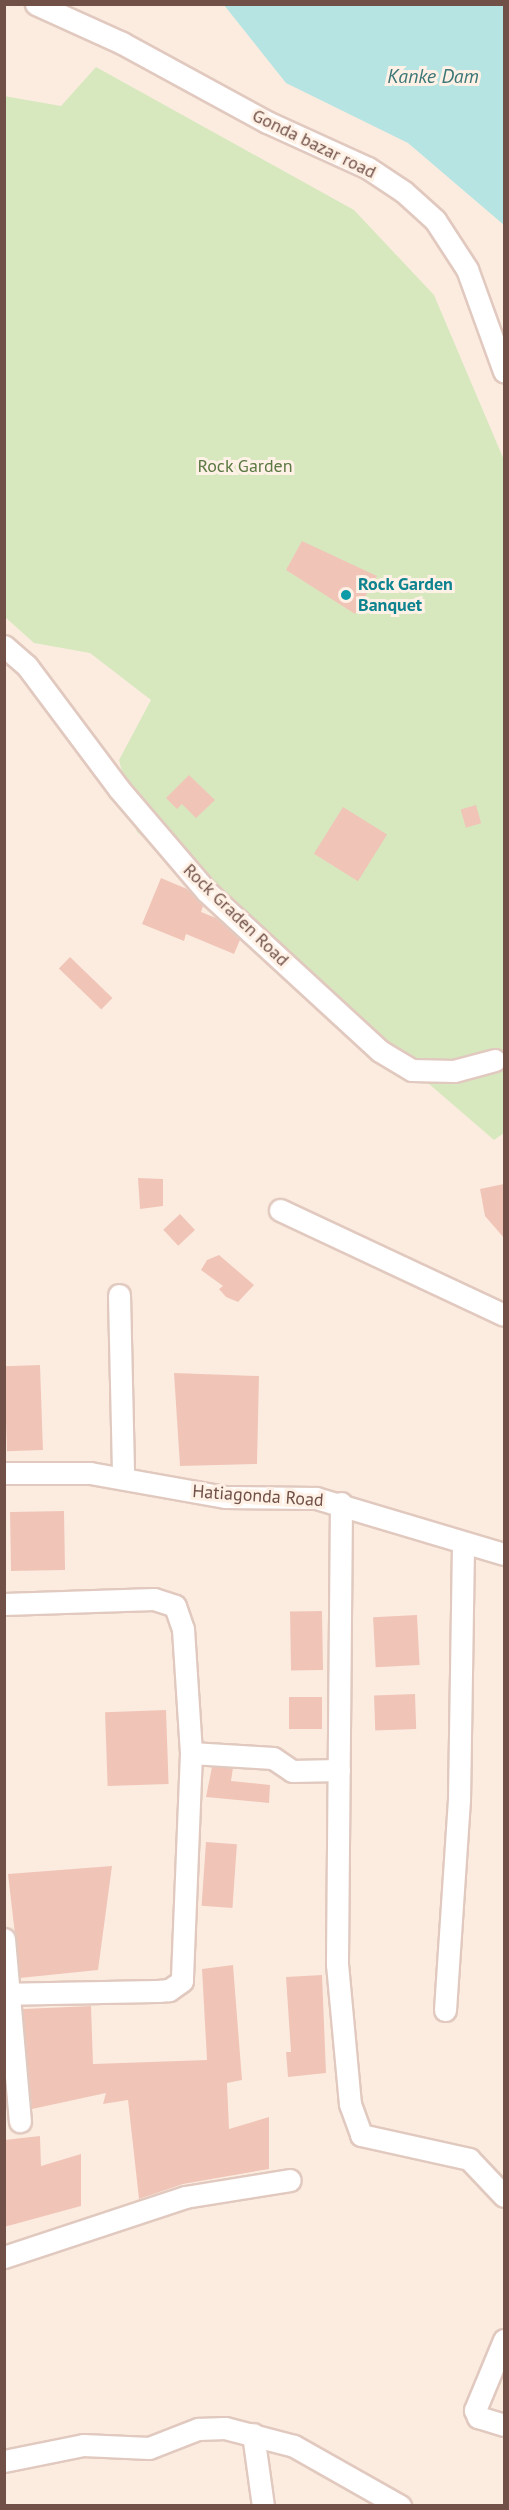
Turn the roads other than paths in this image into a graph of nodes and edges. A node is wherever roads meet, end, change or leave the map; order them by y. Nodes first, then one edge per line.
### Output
1 (36, 4) edge
2 (504, 371) edge
3 (4, 646) edge
4 (495, 1060) dead end
5 (280, 1210) dead end
6 (118, 1295) dead end
7 (504, 1315) edge
8 (4, 1473) edge
9 (123, 1478) junction
10 (341, 1503) junction
11 (463, 1544) junction
12 (504, 1554) edge
13 (4, 1604) edge
14 (191, 1753) junction
15 (339, 1770) junction
16 (4, 1939) edge
17 (7, 1994) junction
18 (445, 2010) dead end
19 (20, 2121) dead end
20 (290, 2180) dead end
21 (504, 2196) edge
22 (4, 2257) edge
23 (504, 2340) edge
24 (504, 2425) edge
25 (253, 2434) junction
26 (4, 2461) edge
27 (263, 2505) edge
28 (400, 2505) edge

1 - 2 street, Gonda bazar road
3 - 4 street, Rock Graden Road
5 - 7 street
6 - 9 street
8 - 9 street, Hatiagonda Road
9 - 10 street, Hatiagonda Road
10 - 11 street, Hatiagonda Road
10 - 15 street
11 - 12 street, Hatiagonda Road
11 - 18 street
13 - 14 street
14 - 15 street
14 - 17 street
15 - 21 street
16 - 17 street
17 - 19 street
20 - 22 street
23 - 24 street
25 - 26 street
25 - 27 street
25 - 28 street

